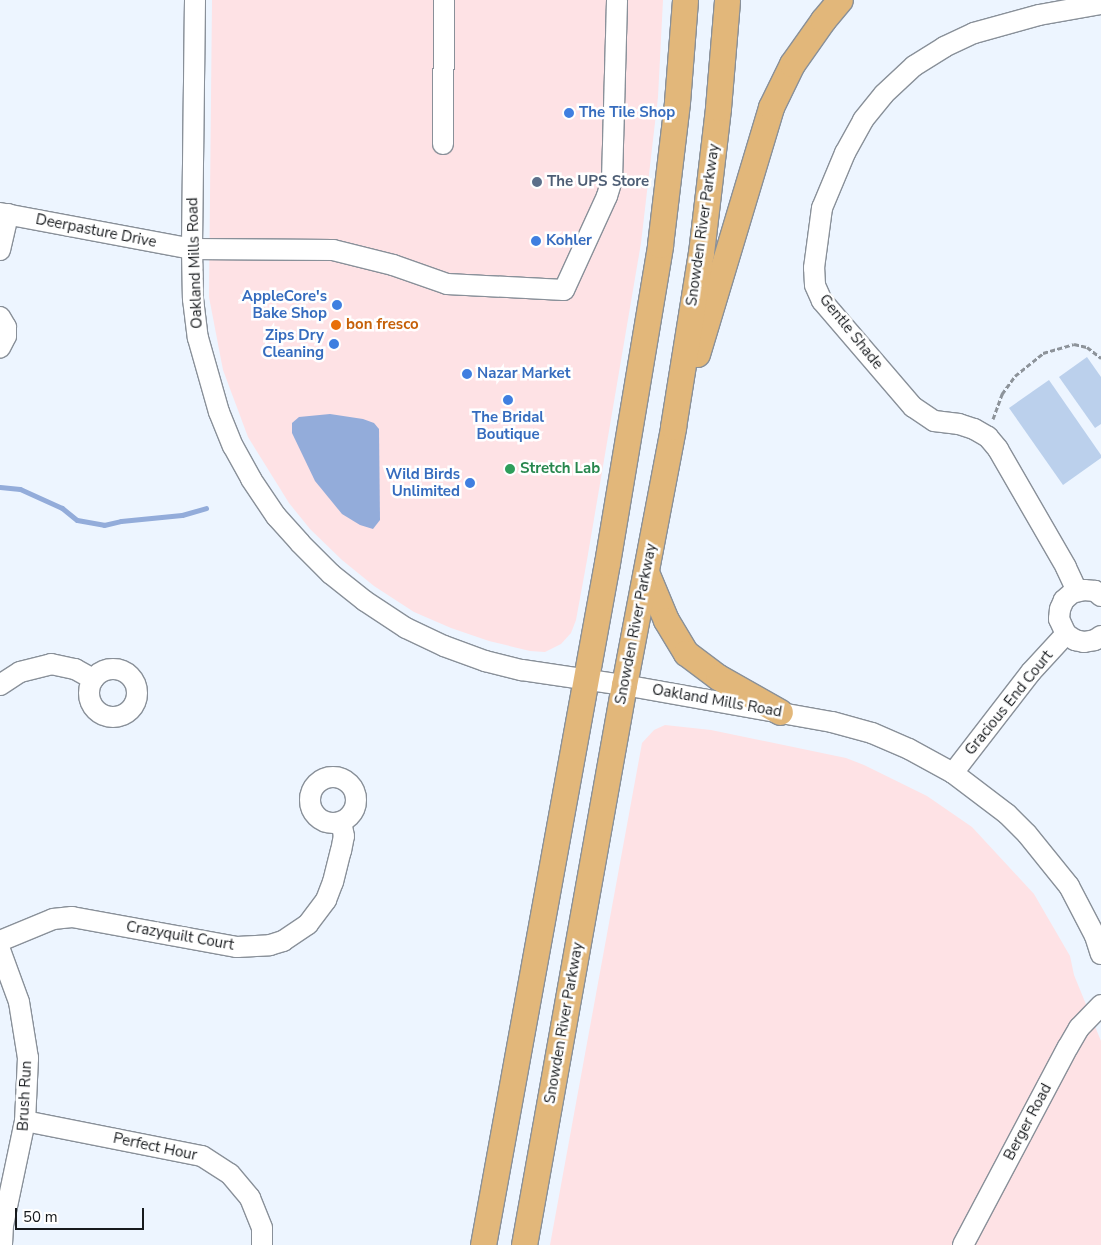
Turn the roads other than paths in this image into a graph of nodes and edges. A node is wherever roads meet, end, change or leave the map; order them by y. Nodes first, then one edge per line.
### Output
1 (195, 0) edge
2 (444, 0) edge
3 (617, 0) edge
4 (685, 0) edge
5 (727, 0) edge
6 (840, 0) edge
7 (1101, 4) edge
8 (444, 144) dead end
9 (4, 213) edge
10 (192, 249) junction
11 (0, 250) edge
12 (0, 317) edge
13 (0, 348) edge
14 (673, 427) junction
15 (646, 572) junction
16 (1077, 591) junction
17 (1101, 596) edge
18 (1066, 634) junction
19 (1101, 636) edge
20 (93, 679) dead end
21 (586, 679) junction
22 (0, 684) edge
23 (624, 685) junction
24 (780, 712) junction
25 (953, 773) junction
26 (342, 822) dead end
27 (0, 941) edge
28 (0, 950) edge
29 (1101, 954) edge
30 (1101, 1005) edge
31 (25, 1121) junction
32 (2, 1232) edge
33 (262, 1245) edge
34 (483, 1245) edge
35 (524, 1245) edge
36 (962, 1245) edge

1 - 10 street, Oakland Mills Road
2 - 8 street
3 - 10 street, Deerpasture Drive
4 - 21 main road
5 - 14 main road, Snowden River Parkway
6 - 14 main road
7 - 16 street, Gentle Shade
9 - 10 street, Deerpasture Drive
9 - 11 street
10 - 21 street, Oakland Mills Road
12 - 13 street
14 - 15 main road, Snowden River Parkway
15 - 23 main road, Snowden River Parkway
15 - 24 main road
16 - 17 street
16 - 18 street
18 - 19 street
18 - 25 street, Gracious End Court
20 - 22 street
21 - 23 street, Oakland Mills Road
21 - 34 main road
23 - 24 street, Oakland Mills Road
23 - 35 main road, Snowden River Parkway
24 - 25 street, Oakland Mills Road
25 - 29 street, Oakland Mills Road
26 - 27 street, Crazyquilt Court
28 - 31 street, Brush Run
30 - 36 street, Berger Road
31 - 32 street, Brush Run
31 - 33 street, Perfect Hour

